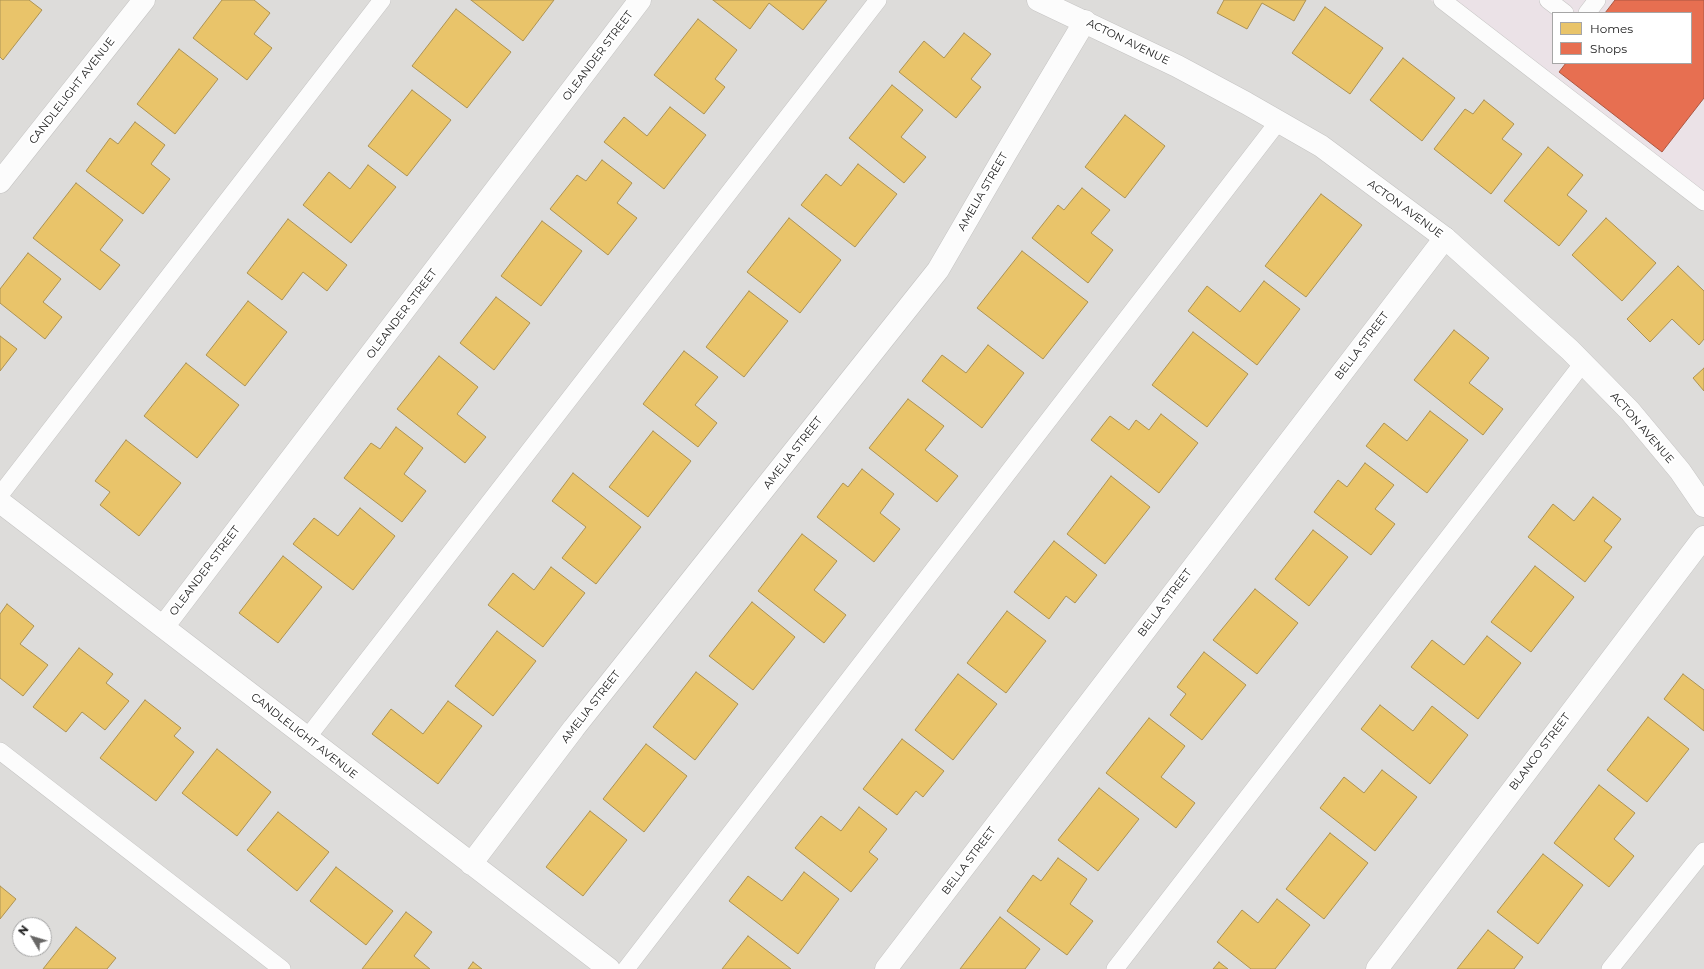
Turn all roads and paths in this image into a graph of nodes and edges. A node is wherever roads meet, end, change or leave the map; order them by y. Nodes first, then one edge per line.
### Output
1 (144, 0) edge
2 (382, 0) edge
3 (640, 0) edge
4 (878, 0) edge
5 (1038, 0) edge
6 (1442, 0) edge
7 (1548, 0) edge
8 (1597, 0) edge
9 (1564, 12) edge
10 (1588, 12) edge
11 (1085, 21) junction
12 (1278, 122) junction
13 (0, 182) edge
14 (1704, 202) edge
15 (1445, 238) junction
16 (1583, 363) junction
17 (0, 495) edge
18 (0, 502) edge
19 (1704, 506) edge
20 (1704, 536) edge
21 (163, 627) junction
22 (307, 738) junction
23 (0, 751) edge
24 (1704, 851) edge
25 (470, 864) junction
26 (282, 969) edge
27 (609, 969) edge
28 (626, 969) edge
29 (886, 969) edge
30 (1115, 969) edge
31 (1377, 969) edge
32 (1610, 969) edge

1 - 13 street, CANDLELIGHT AVENUE
2 - 17 lane
3 - 21 street, OLEANDER STREET
4 - 22 lane
5 - 11 street, ACTON AVENUE
6 - 14 lane
7 - 9 lane
8 - 10 lane
11 - 12 street, ACTON AVENUE
11 - 25 street, AMELIA STREET
12 - 15 street, ACTON AVENUE
12 - 28 lane
15 - 16 street, ACTON AVENUE
15 - 29 street, BELLA STREET
16 - 19 street, ACTON AVENUE
16 - 30 lane
18 - 21 street, CANDLELIGHT AVENUE
20 - 31 street, BLANCO STREET
21 - 22 street, CANDLELIGHT AVENUE
22 - 25 street, CANDLELIGHT AVENUE
23 - 26 lane
24 - 32 lane
25 - 27 street, CANDLELIGHT AVENUE

